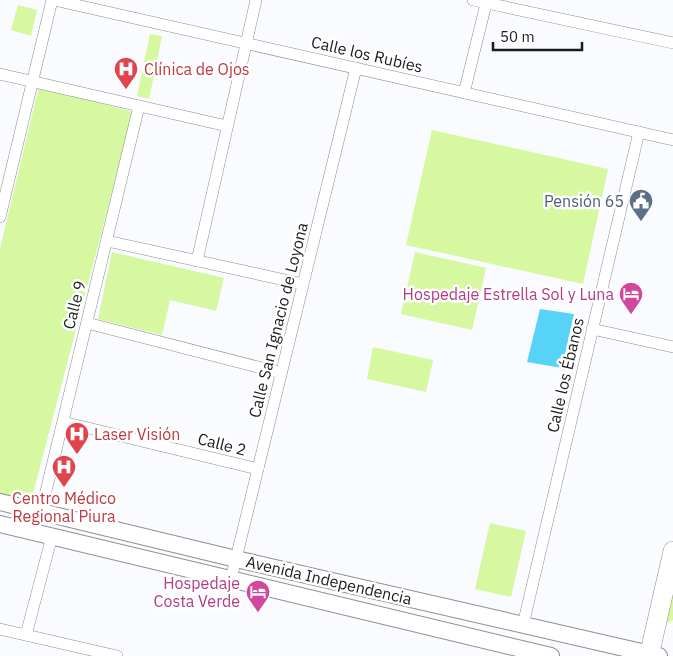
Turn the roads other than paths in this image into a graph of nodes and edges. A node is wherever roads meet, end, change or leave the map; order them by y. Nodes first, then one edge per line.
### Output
1 (53, 0) edge
2 (256, 0) edge
3 (473, 0) edge
4 (486, 2) edge
5 (246, 43) junction
6 (673, 44) edge
7 (356, 68) junction
8 (0, 74) edge
9 (33, 82) junction
10 (464, 93) junction
11 (139, 106) junction
12 (228, 126) junction
13 (639, 132) junction
14 (673, 140) edge
15 (0, 217) edge
16 (107, 241) junction
17 (197, 261) junction
18 (303, 284) junction
19 (87, 323) junction
20 (592, 329) junction
21 (673, 348) edge
22 (282, 373) junction
23 (63, 422) junction
24 (258, 469) junction
25 (0, 502) edge
26 (41, 512) junction
27 (0, 524) edge
28 (52, 536) junction
29 (673, 551) edge
30 (236, 559) junction
31 (231, 579) junction
32 (523, 625) junction
33 (0, 629) edge
34 (26, 635) junction
35 (652, 655) edge
36 (118, 656) edge
37 (550, 656) edge

1 - 5 street, Calle los Rubíes
1 - 9 street
2 - 5 street
3 - 4 street
4 - 6 street
4 - 10 street
5 - 7 street, Calle los Rubíes
5 - 12 street
7 - 10 street, Calle los Rubíes
7 - 18 street, Calle San Ignacio de Loyona
8 - 9 street
9 - 11 street
9 - 15 street
10 - 13 street, Calle los Rubíes
11 - 12 street
11 - 16 street, Calle 9
12 - 17 street
13 - 14 street, Calle los Rubíes
13 - 20 street, Calle los Ébanos
16 - 17 street
16 - 19 street, Calle 9
17 - 18 street
18 - 22 street, Calle San Ignacio de Loyona
19 - 22 street
19 - 23 street, Calle 9
20 - 21 street
20 - 32 street, Calle los Ébanos
22 - 24 street, Calle San Ignacio de Loyona
23 - 24 street, Calle 2
23 - 26 street, Calle 9
24 - 30 street, Calle San Ignacio de Loyona
25 - 26 main road, Avenida Independencia
26 - 30 main road, Avenida Independencia
27 - 28 main road, Avenida Independencia
28 - 31 main road, Avenida Independencia
28 - 34 street
29 - 35 main road
30 - 31 street, Calle San Ignacio de Loyona
30 - 32 main road, Avenida Independencia
31 - 37 main road, Avenida Independencia
32 - 35 main road, Avenida Independencia
33 - 34 street
34 - 36 street

